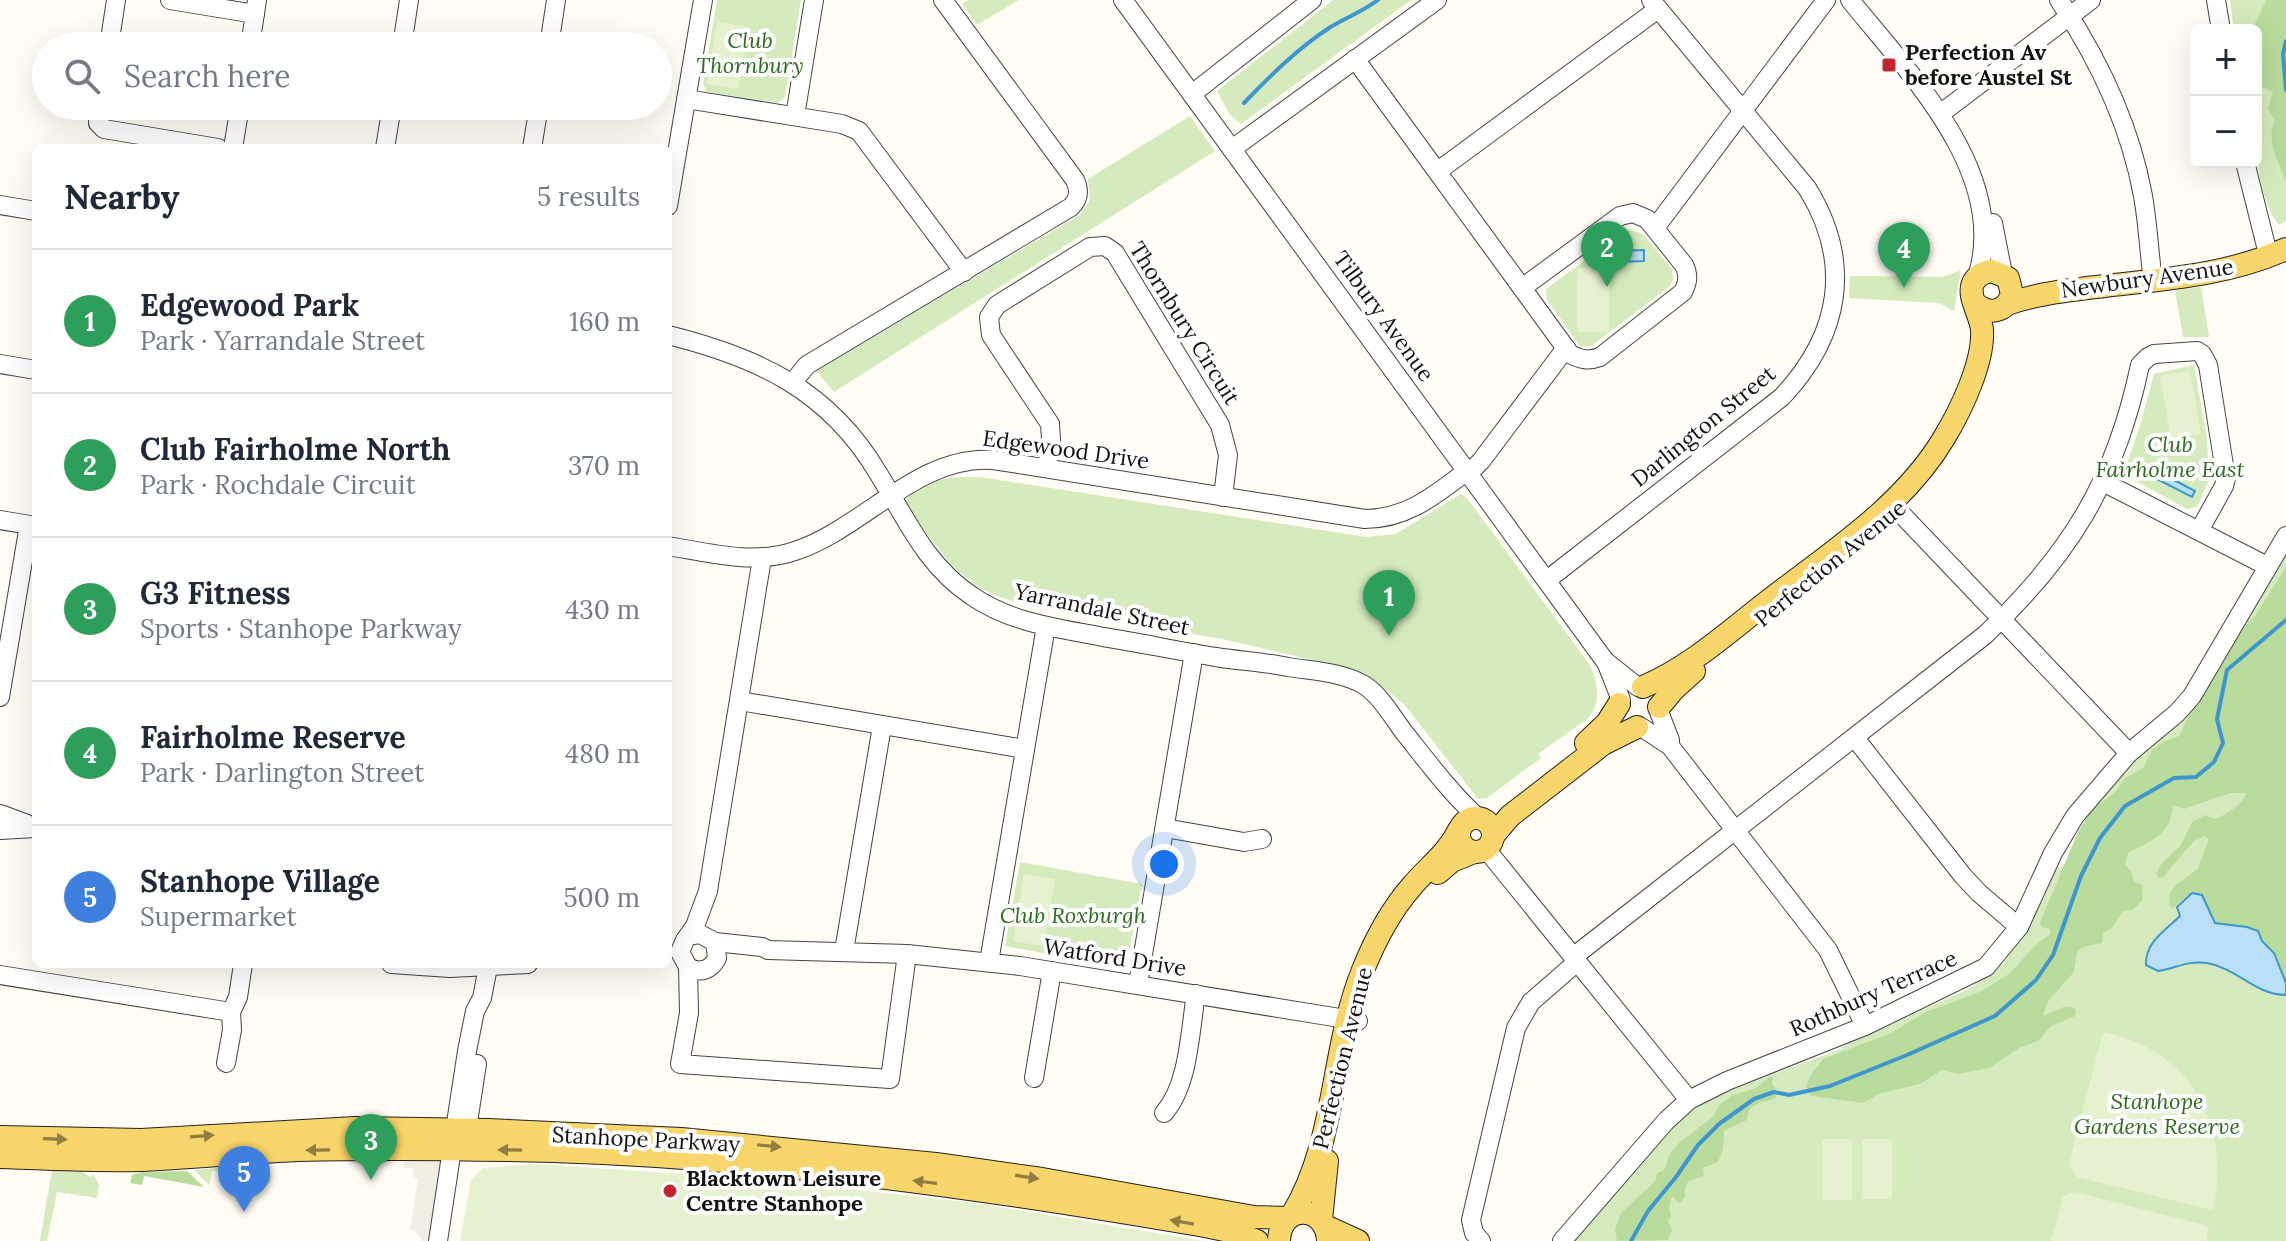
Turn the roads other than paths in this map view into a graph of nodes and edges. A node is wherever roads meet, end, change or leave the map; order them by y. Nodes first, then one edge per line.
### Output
1 (116, 0) edge
2 (170, 0) edge
3 (409, 0) edge
4 (556, 0) edge
5 (703, 0) edge
6 (814, 0) edge
7 (943, 0) edge
8 (1123, 0) edge
9 (1312, 0) edge
10 (1437, 0) edge
11 (1826, 0) edge
12 (1850, 0) edge
13 (1862, 0) edge
14 (2091, 0) edge
15 (2216, 0) edge
16 (1655, 4) edge
17 (256, 7) edge
18 (2064, 8) edge
19 (2220, 24) edge
20 (111, 32) edge
21 (252, 32) edge
22 (404, 32) edge
23 (551, 32) edge
24 (1355, 59) junction
25 (1192, 94) junction
26 (686, 99) junction
27 (1743, 110) junction
28 (1944, 111) junction
29 (795, 116) junction
30 (98, 120) edge
31 (238, 120) edge
32 (390, 120) edge
33 (537, 120) edge
34 (194, 144) edge
35 (234, 144) edge
36 (386, 144) edge
37 (533, 144) edge
38 (1232, 149) junction
39 (2247, 168) edge
40 (1438, 171) junction
41 (672, 182) edge
42 (0, 205) edge
43 (32, 210) edge
44 (1655, 228) junction
45 (2279, 245) edge
46 (964, 272) junction
47 (2152, 275) junction
48 (2005, 276) junction
49 (1977, 277) junction
50 (1522, 288) junction
51 (1975, 303) junction
52 (2006, 305) junction
53 (672, 336) edge
54 (704, 346) junction
55 (1566, 348) junction
56 (672, 349) edge
57 (0, 364) edge
58 (32, 369) edge
59 (793, 382) junction
60 (1047, 468) junction
61 (1468, 472) junction
62 (2103, 482) junction
63 (891, 496) junction
64 (1223, 497) junction
65 (1895, 507) junction
66 (0, 520) edge
67 (32, 525) edge
68 (2199, 531) junction
69 (2286, 536) edge
70 (672, 547) edge
71 (762, 558) junction
72 (2267, 566) junction
73 (1547, 580) junction
74 (2002, 620) junction
75 (1046, 626) junction
76 (1194, 653) junction
77 (1630, 694) junction
78 (0, 697) edge
79 (740, 701) junction
80 (1659, 710) junction
81 (882, 726) junction
82 (1639, 727) junction
83 (1855, 738) junction
84 (1670, 746) junction
85 (1025, 749) junction
86 (2129, 753) junction
87 (0, 814) edge
88 (32, 827) edge
89 (32, 828) edge
90 (1165, 828) junction
91 (0, 830) edge
92 (1735, 830) junction
93 (1476, 833) junction
94 (1262, 839) dead end
95 (708, 891) junction
96 (2019, 927) junction
97 (713, 940) junction
98 (681, 941) edge
99 (768, 950) junction
100 (844, 951) junction
101 (907, 954) junction
102 (1575, 960) junction
103 (989, 962) junction
104 (680, 963) edge
105 (713, 965) junction
106 (242, 968) edge
107 (488, 968) edge
108 (1052, 971) junction
109 (0, 975) edge
110 (1138, 984) junction
111 (1196, 994) junction
112 (231, 1012) junction
113 (689, 1013) junction
114 (1353, 1020) junction
115 (1865, 1026) junction
116 (226, 1063) dead end
117 (1034, 1078) dead end
118 (1689, 1100) junction
119 (1164, 1113) dead end
120 (0, 1137) edge
121 (459, 1140) junction
122 (0, 1157) edge
123 (1290, 1216) junction
124 (1325, 1229) edge
125 (438, 1241) edge
126 (448, 1241) edge
127 (1257, 1241) edge
128 (1279, 1241) edge
129 (1358, 1241) edge
130 (1481, 1241) edge
131 (1562, 1241) edge

1 - 20 street
2 - 17 street
3 - 22 street
4 - 23 street
5 - 26 street
6 - 29 street
7 - 46 street
8 - 25 street, Tilbury Avenue
9 - 25 street
10 - 24 street
11 - 27 street
12 - 28 street
13 - 28 street
14 - 18 street
15 - 19 street
16 - 27 street, Darlington Street
16 - 40 street
17 - 21 street
18 - 28 street
18 - 47 street
24 - 38 street
24 - 40 street
25 - 38 street, Tilbury Avenue
26 - 29 street
26 - 41 street
27 - 44 street
27 - 73 street, Darlington Street
28 - 48 street
28 - 49 street
29 - 46 street
30 - 34 street
31 - 35 street
32 - 36 street
33 - 37 street
38 - 61 street, Tilbury Avenue
39 - 45 street
40 - 50 street
42 - 43 street
44 - 50 street
44 - 55 street
45 - 47 main road, Newbury Avenue
46 - 59 street
47 - 48 main road, Newbury Avenue
47 - 52 main road, Newbury Avenue
48 - 49 main road
48 - 52 main road
49 - 51 main road
50 - 55 street
51 - 52 main road
51 - 65 main road, Perfection Avenue
52 - 65 main road, Perfection Avenue
53 - 54 street, Yarrandale Street
54 - 56 street, Yarrandale Street
54 - 59 street, Yarrandale Street
55 - 61 street, Edgewood Drive
57 - 58 street
59 - 63 street, Yarrandale Street
60 - 63 street, Edgewood Drive
60 - 64 street, Edgewood Drive
60 - 64 street, Thornbury Circuit
61 - 64 street, Edgewood Drive
61 - 73 street, Tilbury Avenue
62 - 68 street
62 - 68 street
62 - 74 street
63 - 71 street, Edgewood Drive
63 - 75 street, Yarrandale Street
65 - 74 street
65 - 77 main road, Perfection Avenue
65 - 80 main road, Perfection Avenue
66 - 67 street
67 - 78 street
68 - 72 street
69 - 72 street, Rothbury Terrace
70 - 71 street, Edgewood Drive
71 - 79 street
72 - 86 street, Rothbury Terrace
73 - 77 street, Tilbury Avenue
74 - 83 street
74 - 86 street
75 - 76 street, Yarrandale Street
75 - 85 street
76 - 90 street
76 - 93 street, Yarrandale Street
77 - 80 main road
77 - 82 main road
77 - 93 main road, Perfection Avenue
79 - 81 street
79 - 95 street
80 - 82 main road
80 - 84 street
81 - 85 street
81 - 100 street
82 - 84 street
82 - 93 main road, Perfection Avenue
83 - 92 street
83 - 96 street
84 - 92 street
85 - 103 street
86 - 96 street, Rothbury Terrace
87 - 88 street
89 - 91 street
90 - 94 street
90 - 110 street
92 - 102 street
92 - 115 street
93 - 102 street, Yarrandale Street
93 - 114 main road, Perfection Avenue
95 - 97 street
95 - 98 street
96 - 115 street, Rothbury Terrace
97 - 98 street
97 - 99 street, Watford Drive
97 - 105 street
98 - 104 street
99 - 100 street, Watford Drive
99 - 105 street, Watford Drive
100 - 101 street, Watford Drive
101 - 103 street, Watford Drive
101 - 113 street
102 - 118 street, Yarrandale Street
102 - 130 street
103 - 108 street, Watford Drive
104 - 105 street
104 - 113 street
105 - 113 street
106 - 112 street
107 - 121 street
108 - 110 street, Watford Drive
108 - 117 street
109 - 112 street
110 - 111 street, Watford Drive
111 - 114 street, Watford Drive
111 - 119 street
112 - 116 street
114 - 123 main road, Perfection Avenue
114 - 124 main road, Perfection Avenue
115 - 118 street, Rothbury Terrace
118 - 131 street, Rothbury Terrace
120 -> 121 main road, Stanhope Parkway
121 -> 122 main road, Stanhope Parkway
121 -> 123 main road, Stanhope Parkway
121 - 125 street
121 - 126 street
127 -> 121 main road, Stanhope Parkway
123 - 124 main road, Stanhope Parkway
123 - 128 main road, Perfection Avenue
124 - 129 main road

